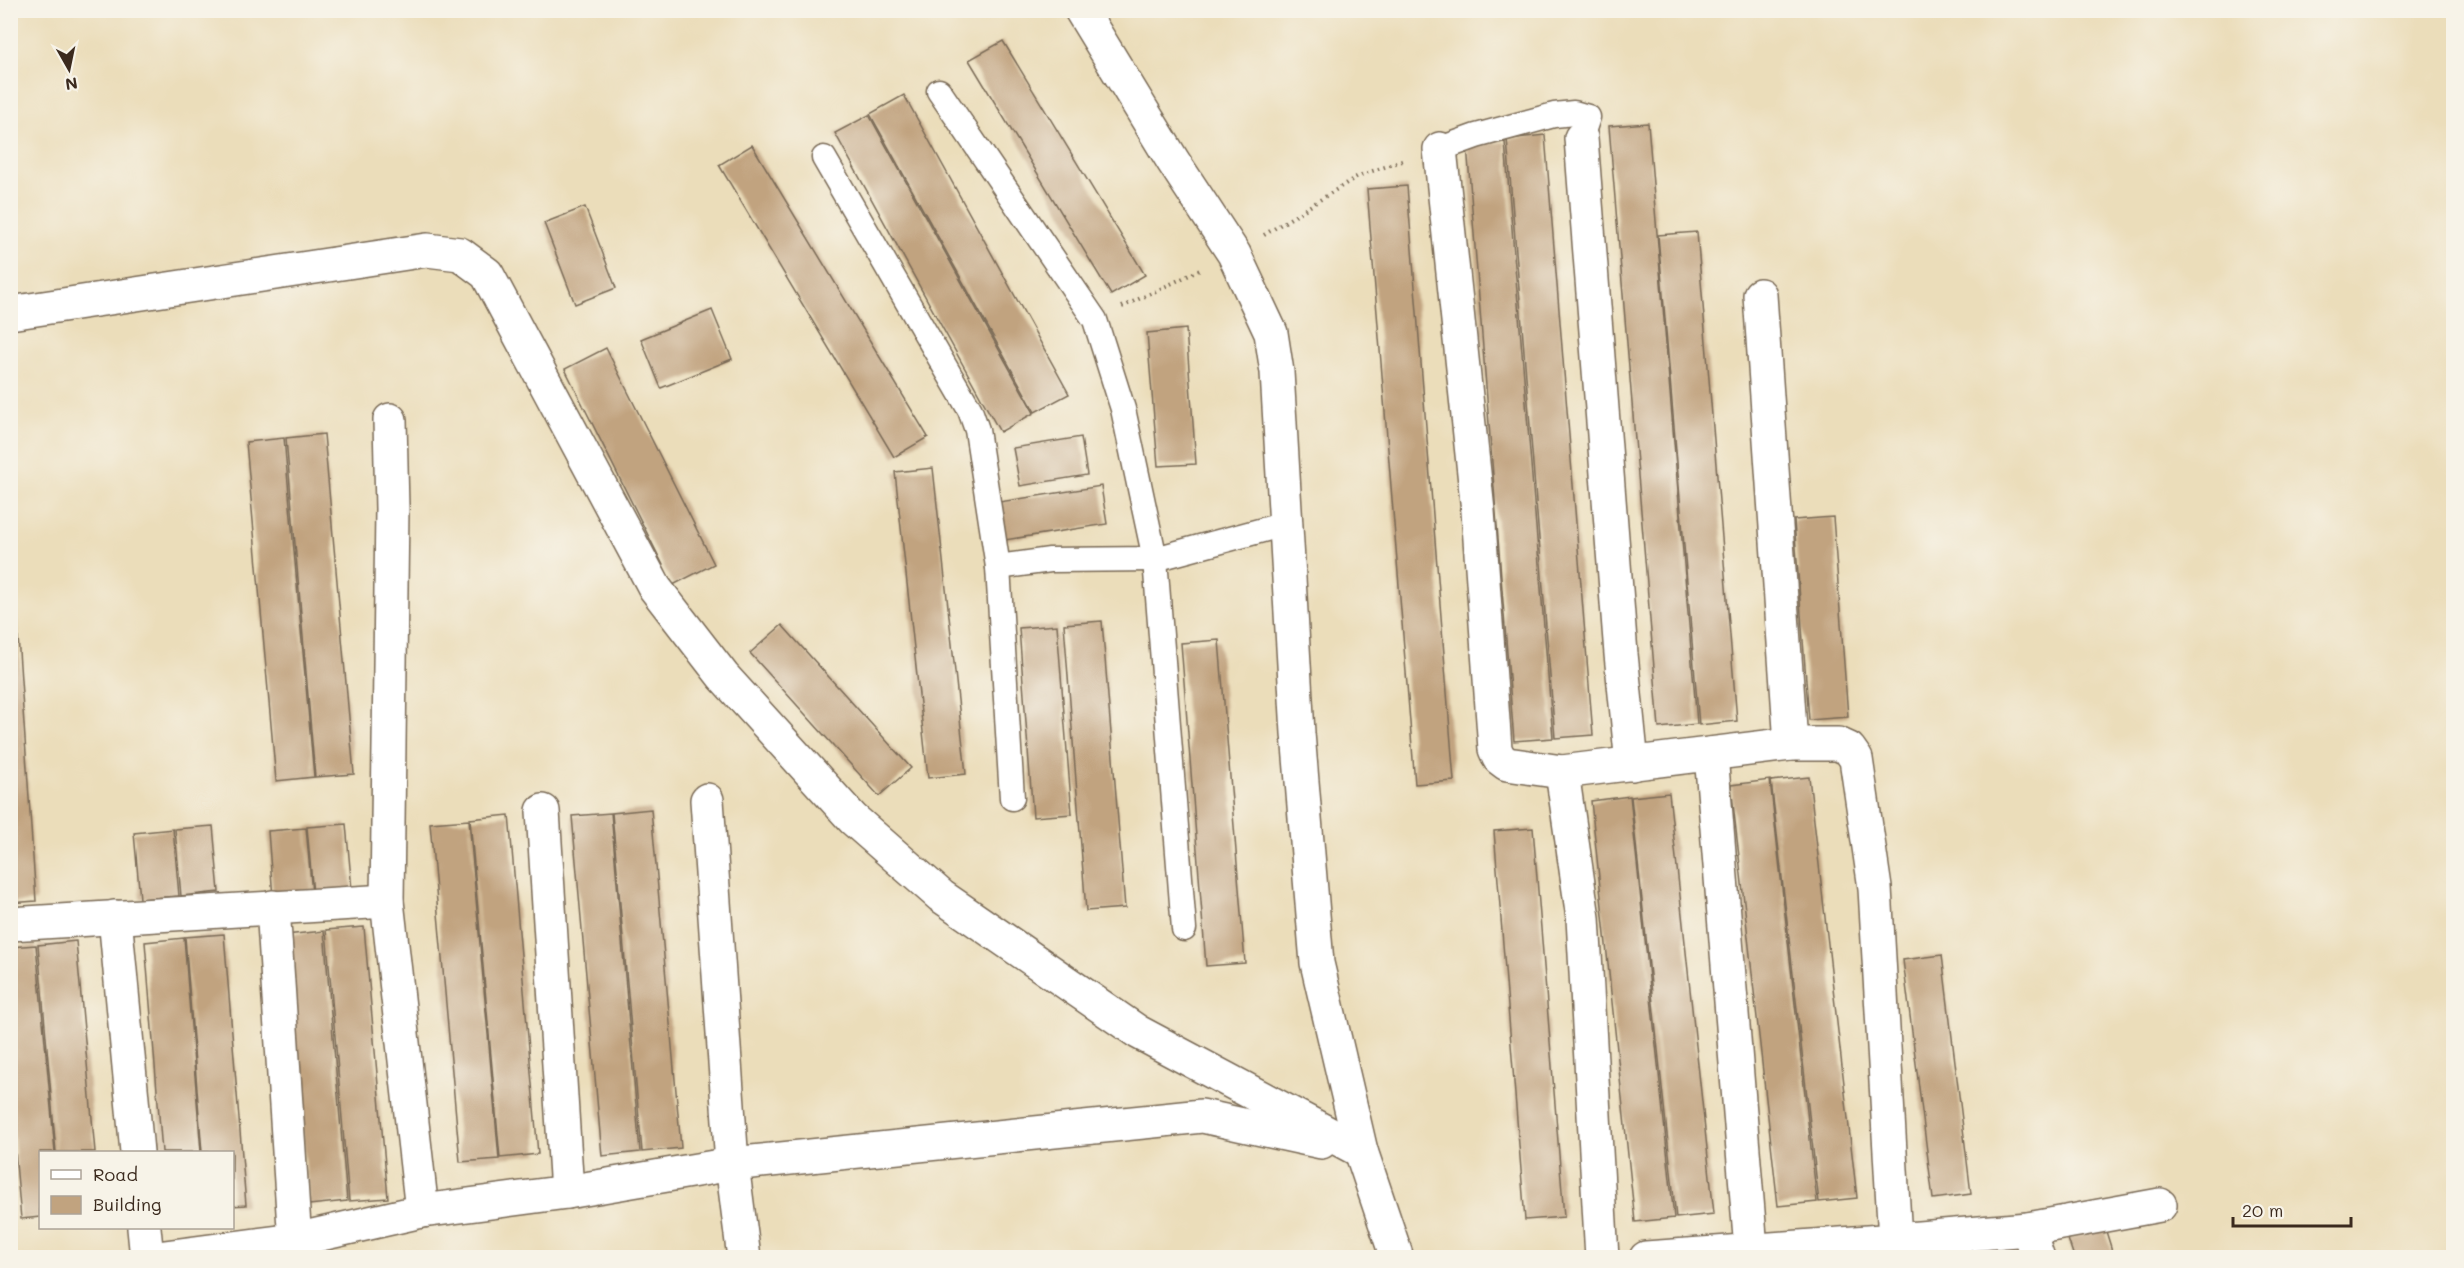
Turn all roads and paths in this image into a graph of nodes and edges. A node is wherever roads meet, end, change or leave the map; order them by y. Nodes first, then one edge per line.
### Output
1 (1081, 10) edge
2 (939, 91) dead end
3 (1581, 138) joint
4 (1440, 149) junction
5 (824, 158) dead end
6 (1234, 254) junction
7 (1760, 295) dead end
8 (10, 313) edge
9 (1095, 320) junction
10 (390, 420) dead end
11 (1285, 524) junction
12 (1155, 559) junction
13 (998, 567) junction
14 (1791, 744) junction
15 (1711, 754) junction
16 (1632, 764) junction
17 (1562, 772) junction
18 (1012, 798) dead end
19 (707, 800) dead end
20 (543, 811) dead end
21 (387, 901) junction
22 (273, 908) junction
23 (115, 917) junction
24 (10, 924) edge
25 (1184, 928) dead end
26 (137, 1151) edge
27 (1360, 1151) junction
28 (732, 1164) junction
29 (567, 1192) junction
30 (2160, 1205) dead end
31 (422, 1211) junction
32 (144, 1229) edge
33 (2033, 1243) edge
34 (296, 1249) edge
35 (1898, 1249) edge
36 (1752, 1253) edge
37 (147, 1257) edge
38 (157, 1257) edge
39 (744, 1257) edge
40 (1397, 1257) edge
41 (1602, 1257) edge
42 (1646, 1257) edge

1 - 6 street
2 - 9 lane
3 - 4 lane
3 - 16 street
4 - 6 path
4 - 17 street
5 - 13 lane
6 - 9 path
6 - 11 street
7 - 14 street
8 - 27 street
9 - 12 lane
10 - 21 street
11 - 12 lane
11 - 27 street
12 - 13 lane
12 - 25 lane
13 - 18 lane
14 - 15 street
14 - 35 street
15 - 16 street
15 - 36 street
16 - 17 street
17 - 41 street
19 - 28 street
20 - 29 street
21 - 22 street
21 - 31 street
22 - 23 street
22 - 34 street
23 - 24 street
23 - 26 street
27 - 28 street
27 - 40 street
28 - 29 street
28 - 39 street
29 - 31 street
30 - 33 street
31 - 34 street
32 - 37 street
33 - 35 street
34 - 38 street
35 - 36 street
36 - 42 street

